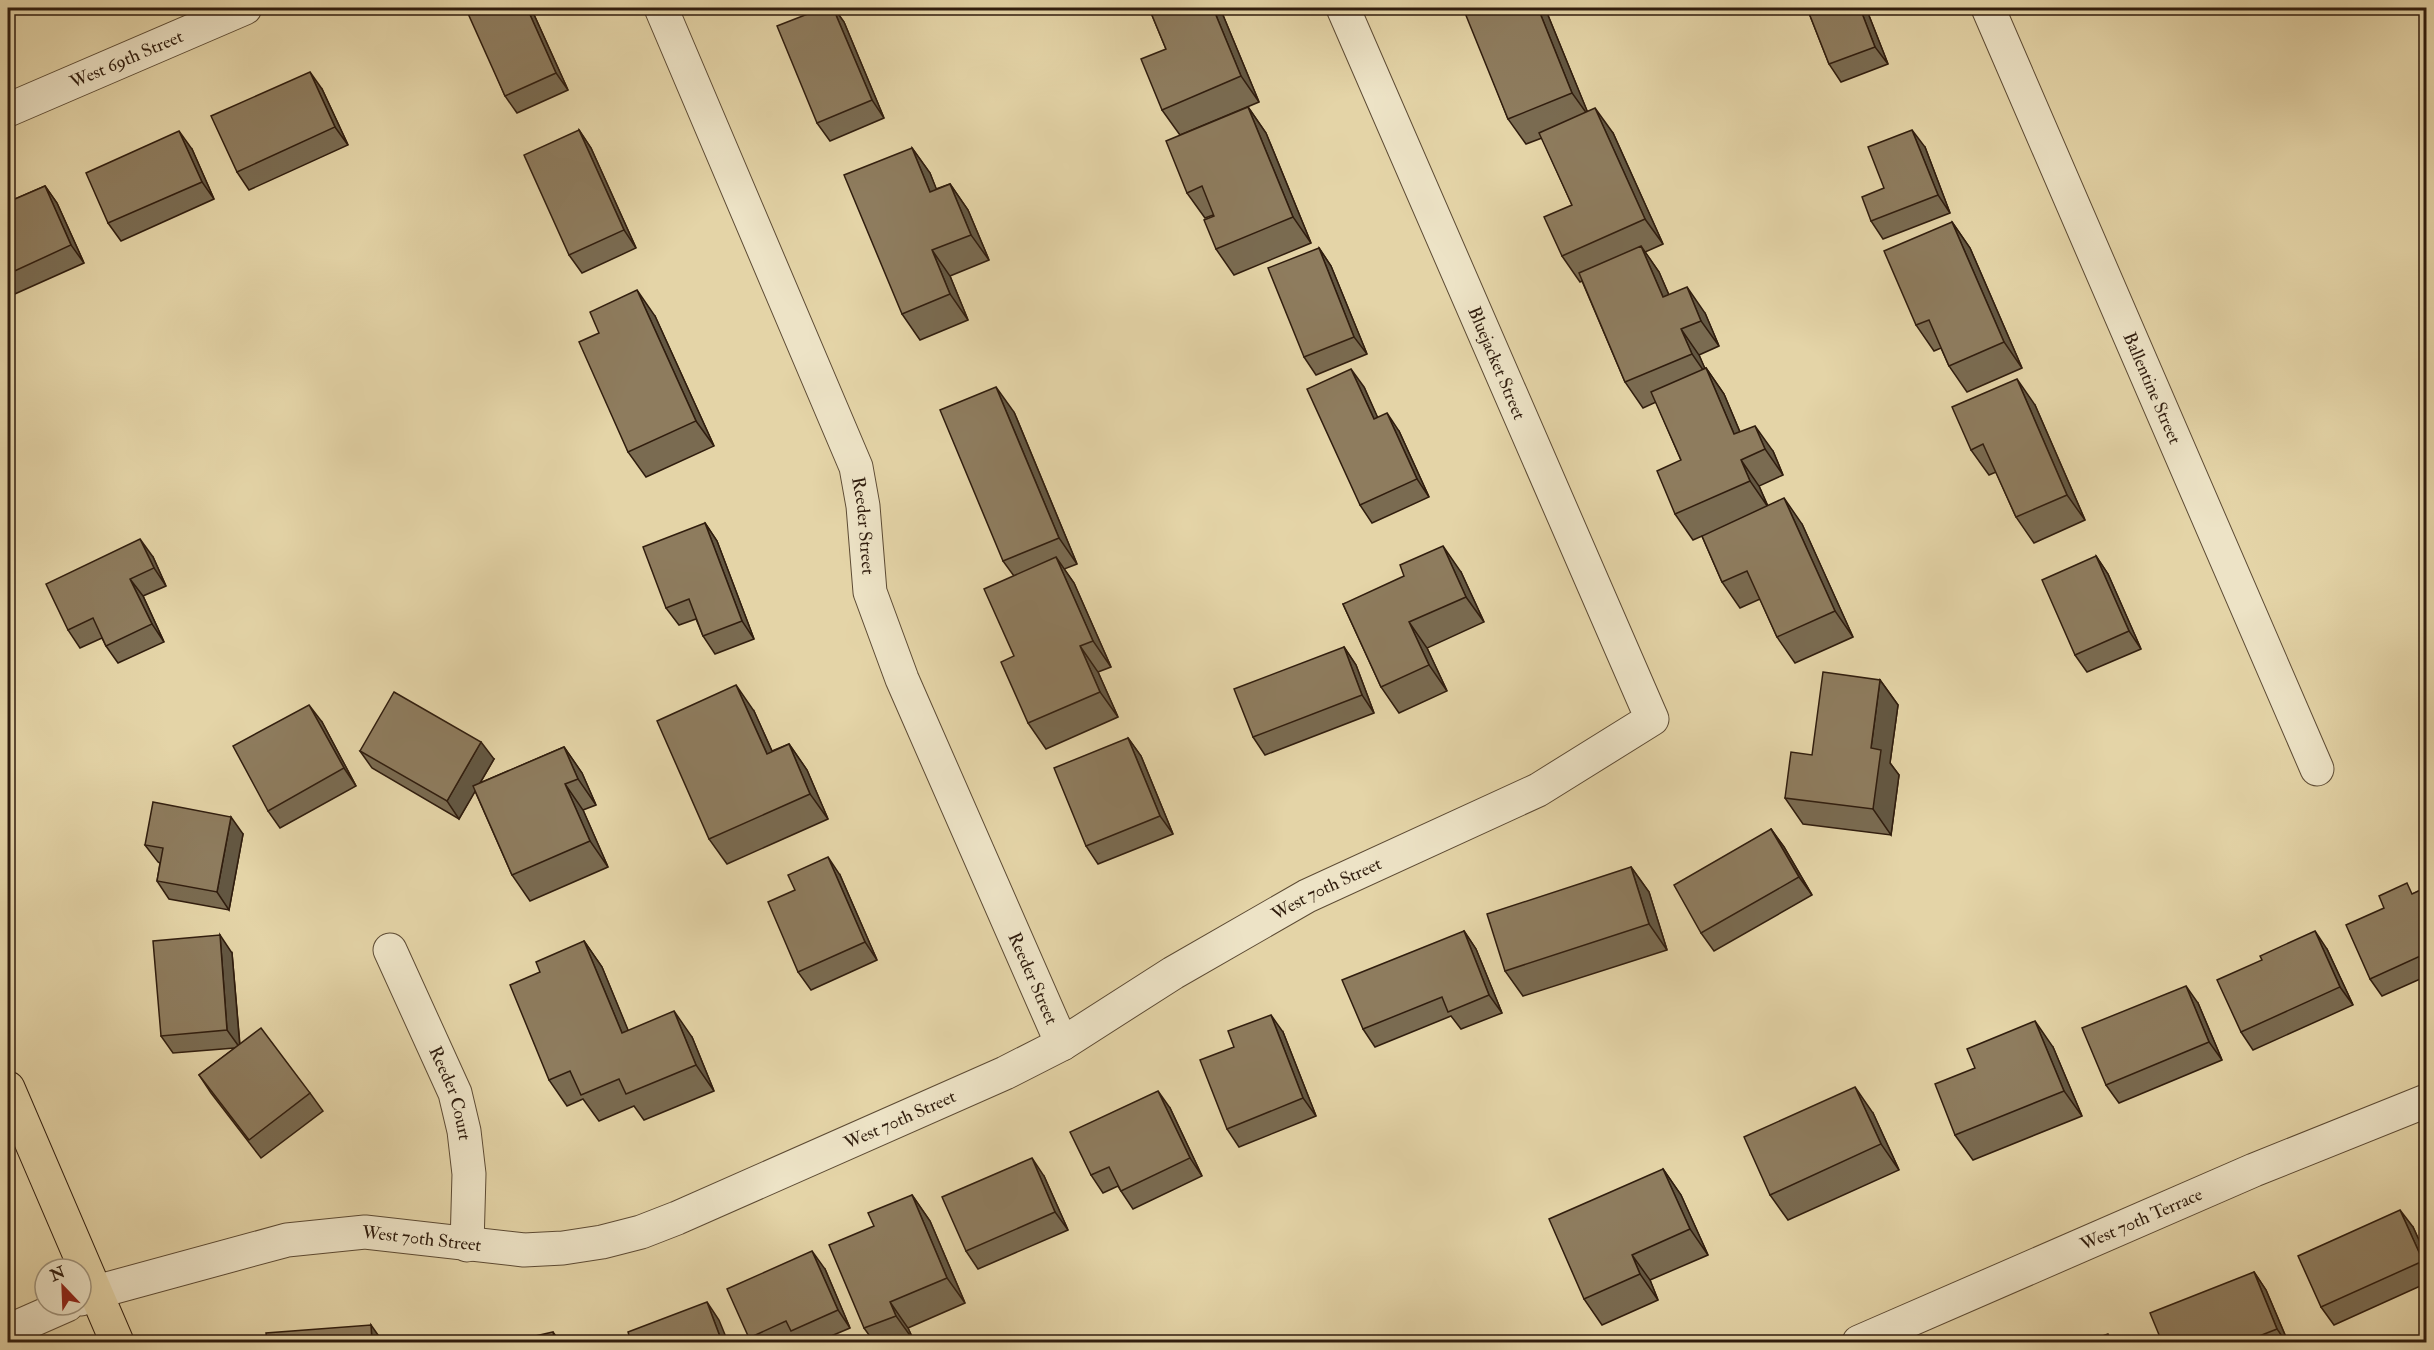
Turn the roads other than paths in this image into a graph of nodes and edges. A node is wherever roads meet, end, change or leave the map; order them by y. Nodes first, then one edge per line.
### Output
1 (245, 8) edge
2 (661, 8) edge
3 (1343, 8) edge
4 (1988, 8) edge
5 (8, 111) edge
6 (1652, 719) joint
7 (2317, 769) dead end
8 (390, 950) dead end
9 (1062, 1044) junction
10 (8, 1088) edge
11 (2427, 1101) edge
12 (467, 1245) junction
13 (66, 1257) edge
14 (93, 1296) edge
15 (93, 1313) edge
16 (40, 1317) edge
17 (8, 1331) edge
18 (117, 1342) edge
19 (1858, 1342) edge

1 - 5 street, West 69th Street
2 - 9 street, Reeder Street
3 - 6 street, Bluejacket Street
4 - 7 street, Ballentine Street
6 - 9 street, West 70th Street
8 - 12 street, Reeder Court
9 - 12 street, West 70th Street
10 - 13 main road
11 - 19 street, West 70th Terrace
12 - 14 street, West 70th Street
15 - 18 main road
16 - 17 street, West 70th Street

